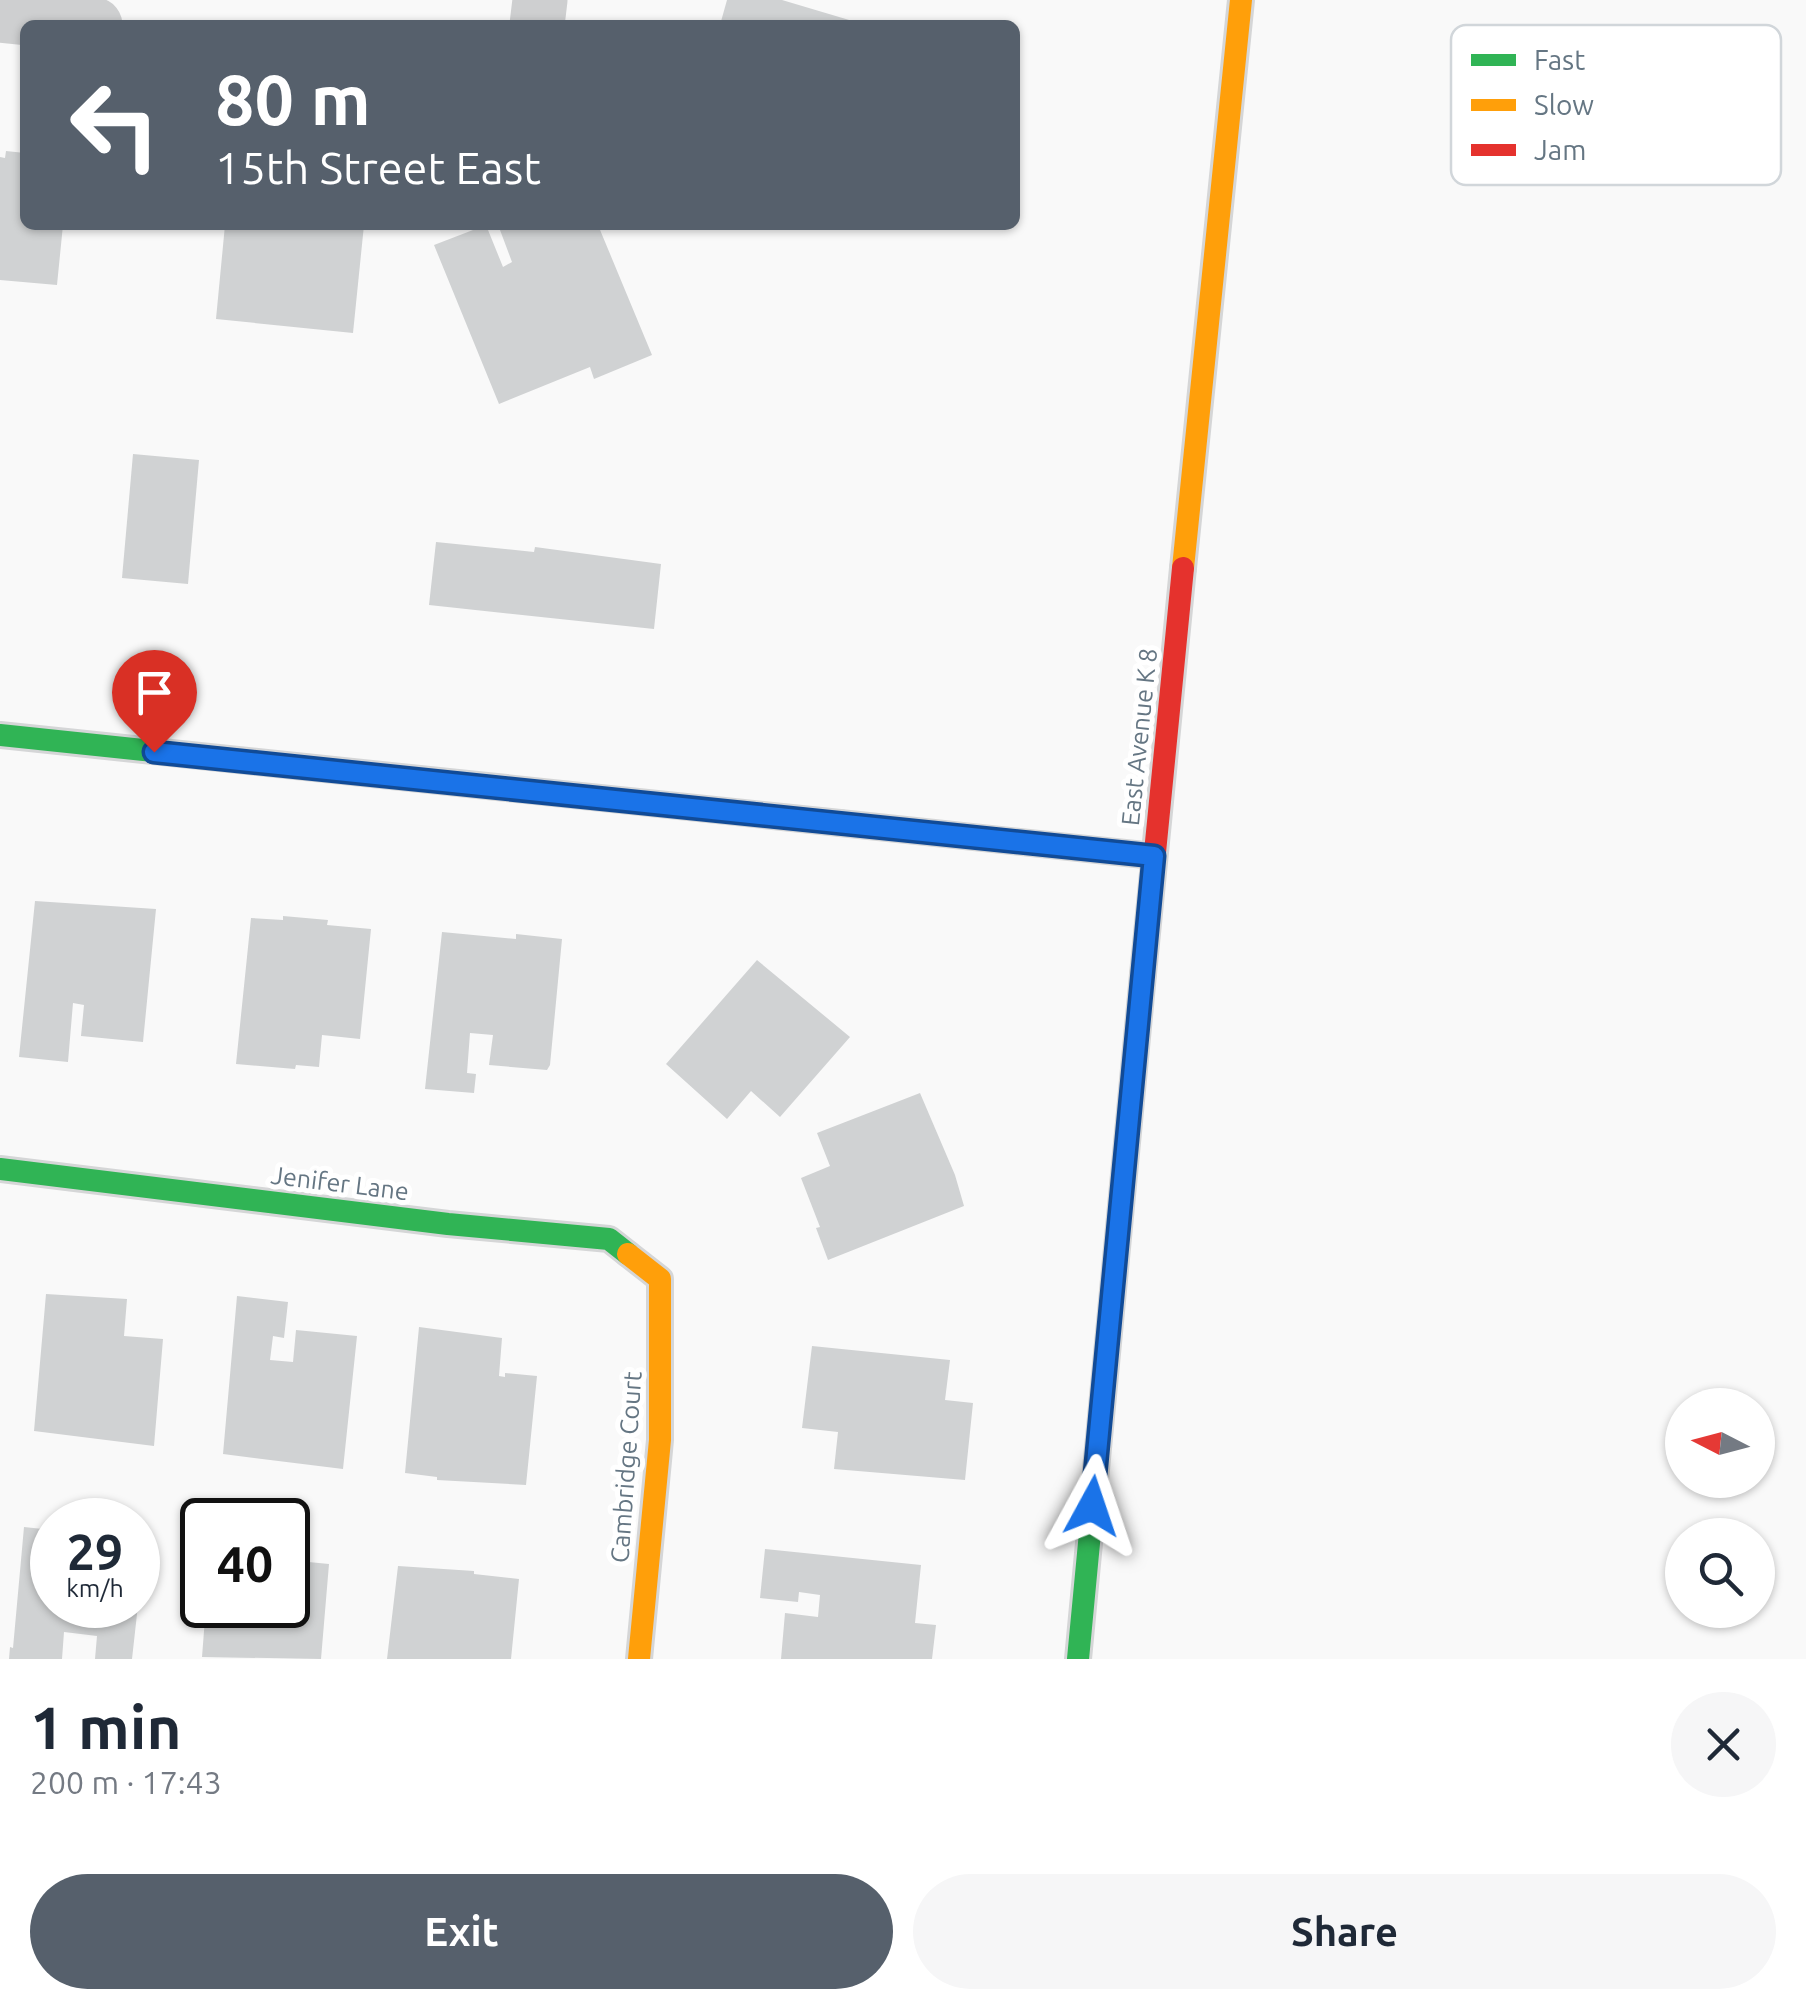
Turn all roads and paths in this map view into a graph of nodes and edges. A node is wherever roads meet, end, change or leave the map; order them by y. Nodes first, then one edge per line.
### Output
1 (1242, 0) edge
2 (0, 15) edge
3 (48, 20) edge
4 (0, 736) edge
5 (1154, 856) junction
6 (0, 1169) edge
7 (660, 1279) joint
8 (639, 1659) edge
9 (1078, 1659) edge

1 - 5 street, East Avenue K 8
2 - 3 street
4 - 5 street
5 - 9 street, East Avenue K 8
6 - 7 street, Jenifer Lane
7 - 8 street, Cambridge Court

